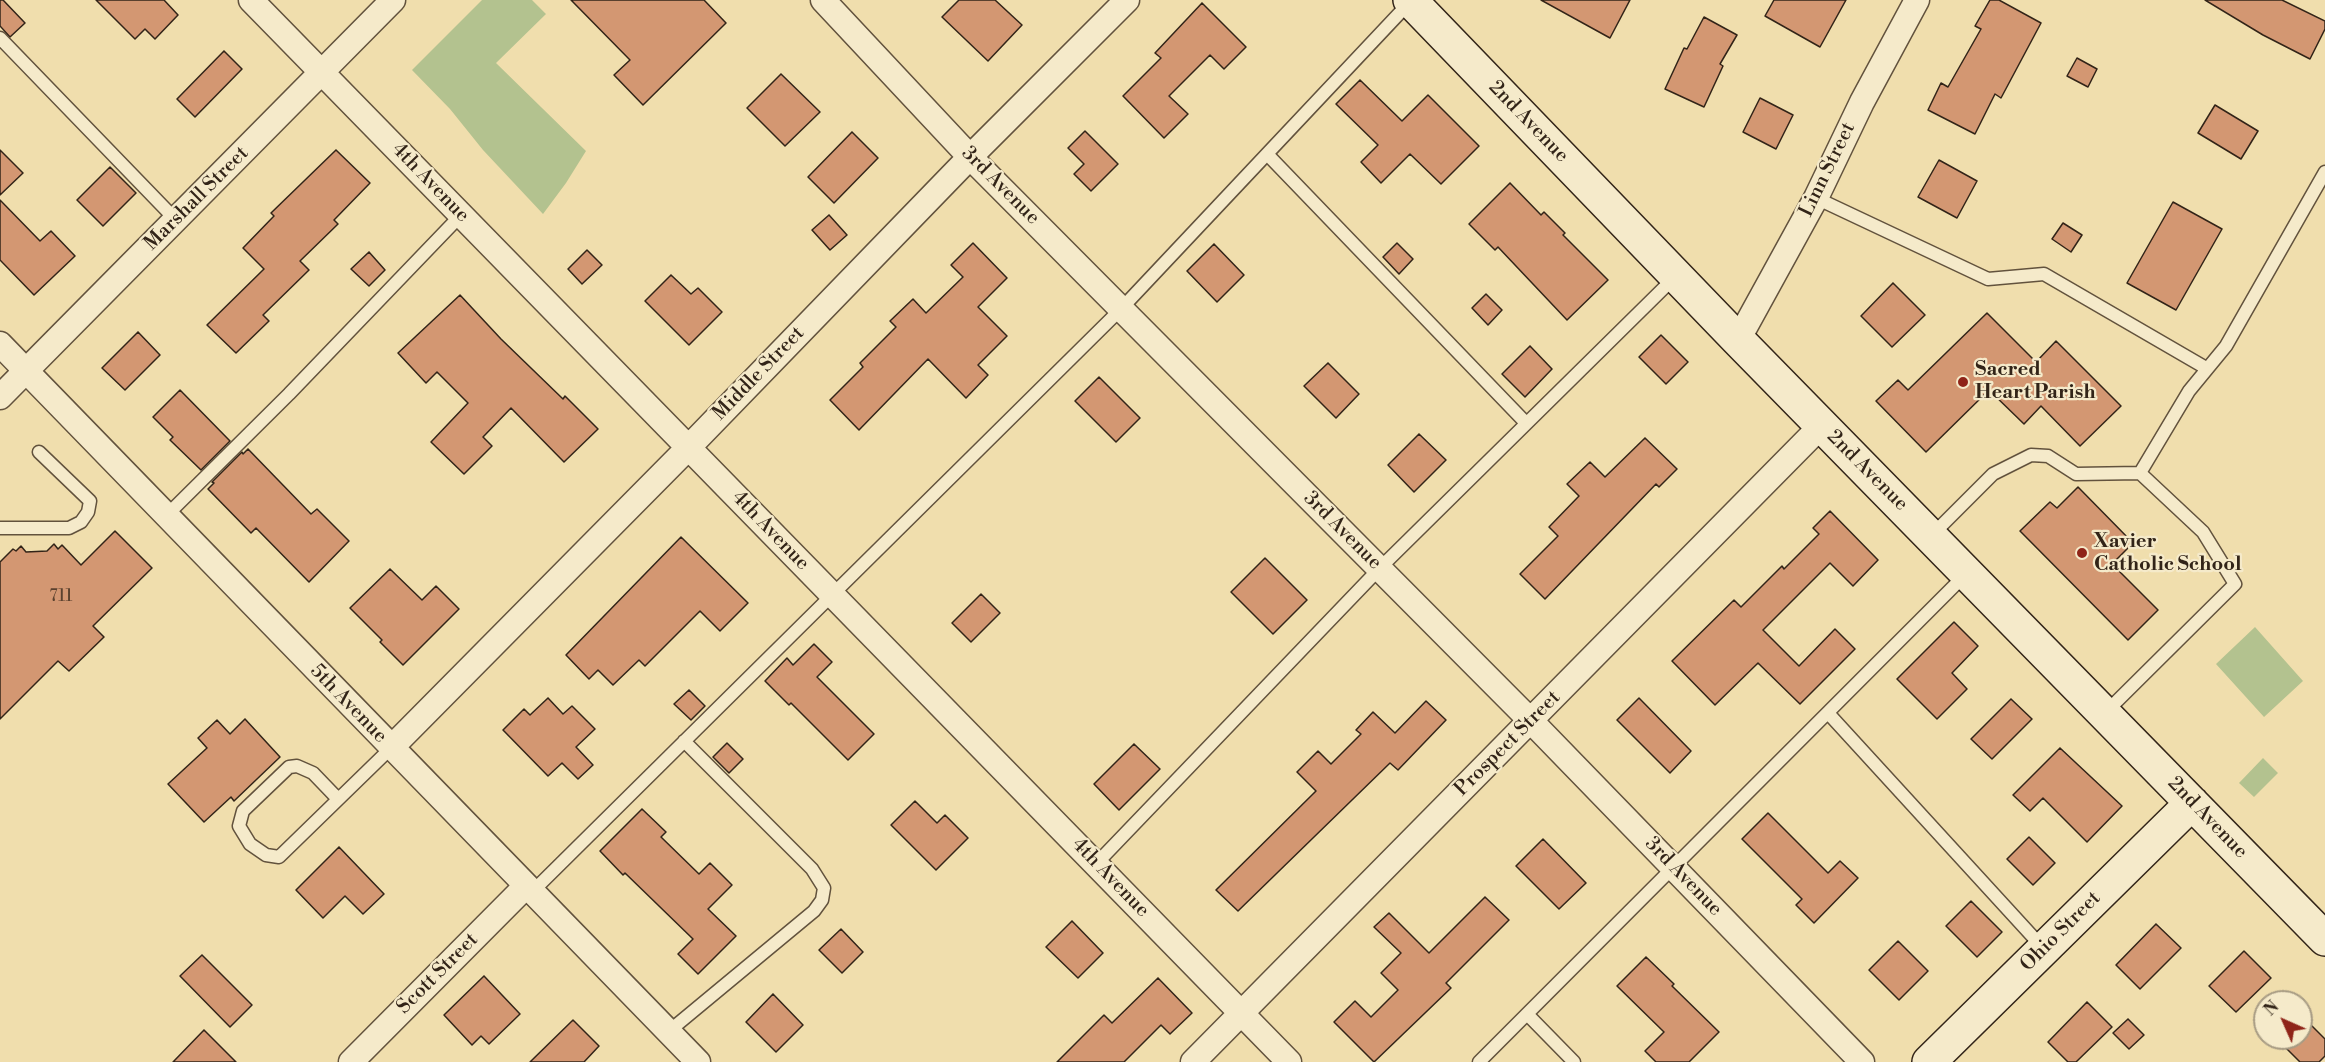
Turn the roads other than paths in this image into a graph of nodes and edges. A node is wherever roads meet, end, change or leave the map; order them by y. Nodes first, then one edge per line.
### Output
1 (251, 0) edge
2 (393, 0) edge
3 (823, 0) edge
4 (1127, 0) edge
5 (1917, 0) edge
6 (1420, 4) edge
7 (0, 38) edge
8 (322, 72) junction
9 (1267, 154) junction
10 (970, 157) junction
11 (2325, 172) edge
12 (1816, 198) junction
13 (461, 215) junction
14 (176, 220) junction
15 (1676, 276) junction
16 (1121, 309) junction
17 (1738, 340) junction
18 (0, 344) edge
19 (2206, 368) junction
20 (26, 371) junction
21 (0, 397) edge
22 (1526, 423) junction
23 (1822, 425) junction
24 (688, 448) junction
25 (39, 452) dead end
26 (2140, 473) junction
27 (166, 516) junction
28 (0, 528) edge
29 (1931, 536) junction
30 (1380, 568) junction
31 (1967, 573) junction
32 (832, 594) junction
33 (1828, 713) junction
34 (2105, 713) junction
35 (1531, 721) junction
36 (684, 741) junction
37 (391, 748) junction
38 (338, 800) junction
39 (2192, 803) junction
40 (1096, 864) junction
41 (1674, 868) junction
42 (529, 889) junction
43 (2325, 939) edge
44 (2044, 949) junction
45 (1242, 1012) junction
46 (1527, 1014) junction
47 (668, 1032) junction
48 (351, 1062) edge
49 (698, 1062) edge
50 (1193, 1062) edge
51 (1289, 1062) edge
52 (1479, 1062) edge
53 (1574, 1062) edge
54 (1862, 1062) edge
55 (1929, 1062) edge

1 - 8 street, 4th Avenue
2 - 8 street, Marshall Street
3 - 10 street, 3rd Avenue
4 - 10 street, Middle Street
5 - 12 street, Linn Street
6 - 9 lane
6 - 15 street, 2nd Avenue
7 - 14 lane
8 - 13 street, 4th Avenue
8 - 14 street, Marshall Street
9 - 16 lane
9 - 22 lane
10 - 16 street, 3rd Avenue
10 - 24 street, Middle Street
11 - 19 lane
12 - 17 street, Linn Street
12 - 19 lane
13 - 24 street, 4th Avenue
13 - 27 lane
14 - 20 street, Marshall Street
15 - 17 street, 2nd Avenue
15 - 22 lane
16 - 30 street, 3rd Avenue
16 - 32 lane
17 - 23 street, 2nd Avenue
18 - 20 street, 5th Avenue
19 - 26 lane
20 - 21 street, Marshall Street
20 - 27 street, 5th Avenue
22 - 30 lane
23 - 29 street, 2nd Avenue
23 - 35 street, Prospect Street
24 - 32 street, 4th Avenue
24 - 37 street, Middle Street
25 - 28 lane
26 - 29 lane
26 - 34 lane
27 - 37 street, 5th Avenue
29 - 31 street, 2nd Avenue
30 - 35 street, 3rd Avenue
30 - 40 lane
31 - 33 lane
31 - 34 street, 2nd Avenue
32 - 36 lane
32 - 40 street, 4th Avenue
33 - 41 lane
33 - 44 lane
34 - 39 street, 2nd Avenue
35 - 41 street, 3rd Avenue
35 - 45 street, Prospect Street
36 - 42 lane
36 - 47 lane
37 - 38 lane
37 - 42 street, 5th Avenue
38 - 38 lane
39 - 43 street, 2nd Avenue
39 - 44 street, Ohio Street
40 - 45 street, 4th Avenue
41 - 46 lane
41 - 54 street, 3rd Avenue
42 - 47 street, 5th Avenue
42 - 48 street, Scott Street
44 - 55 street, Ohio Street
45 - 50 street, Prospect Street
45 - 51 street, 4th Avenue
46 - 52 lane
46 - 53 lane
47 - 49 street, 5th Avenue

